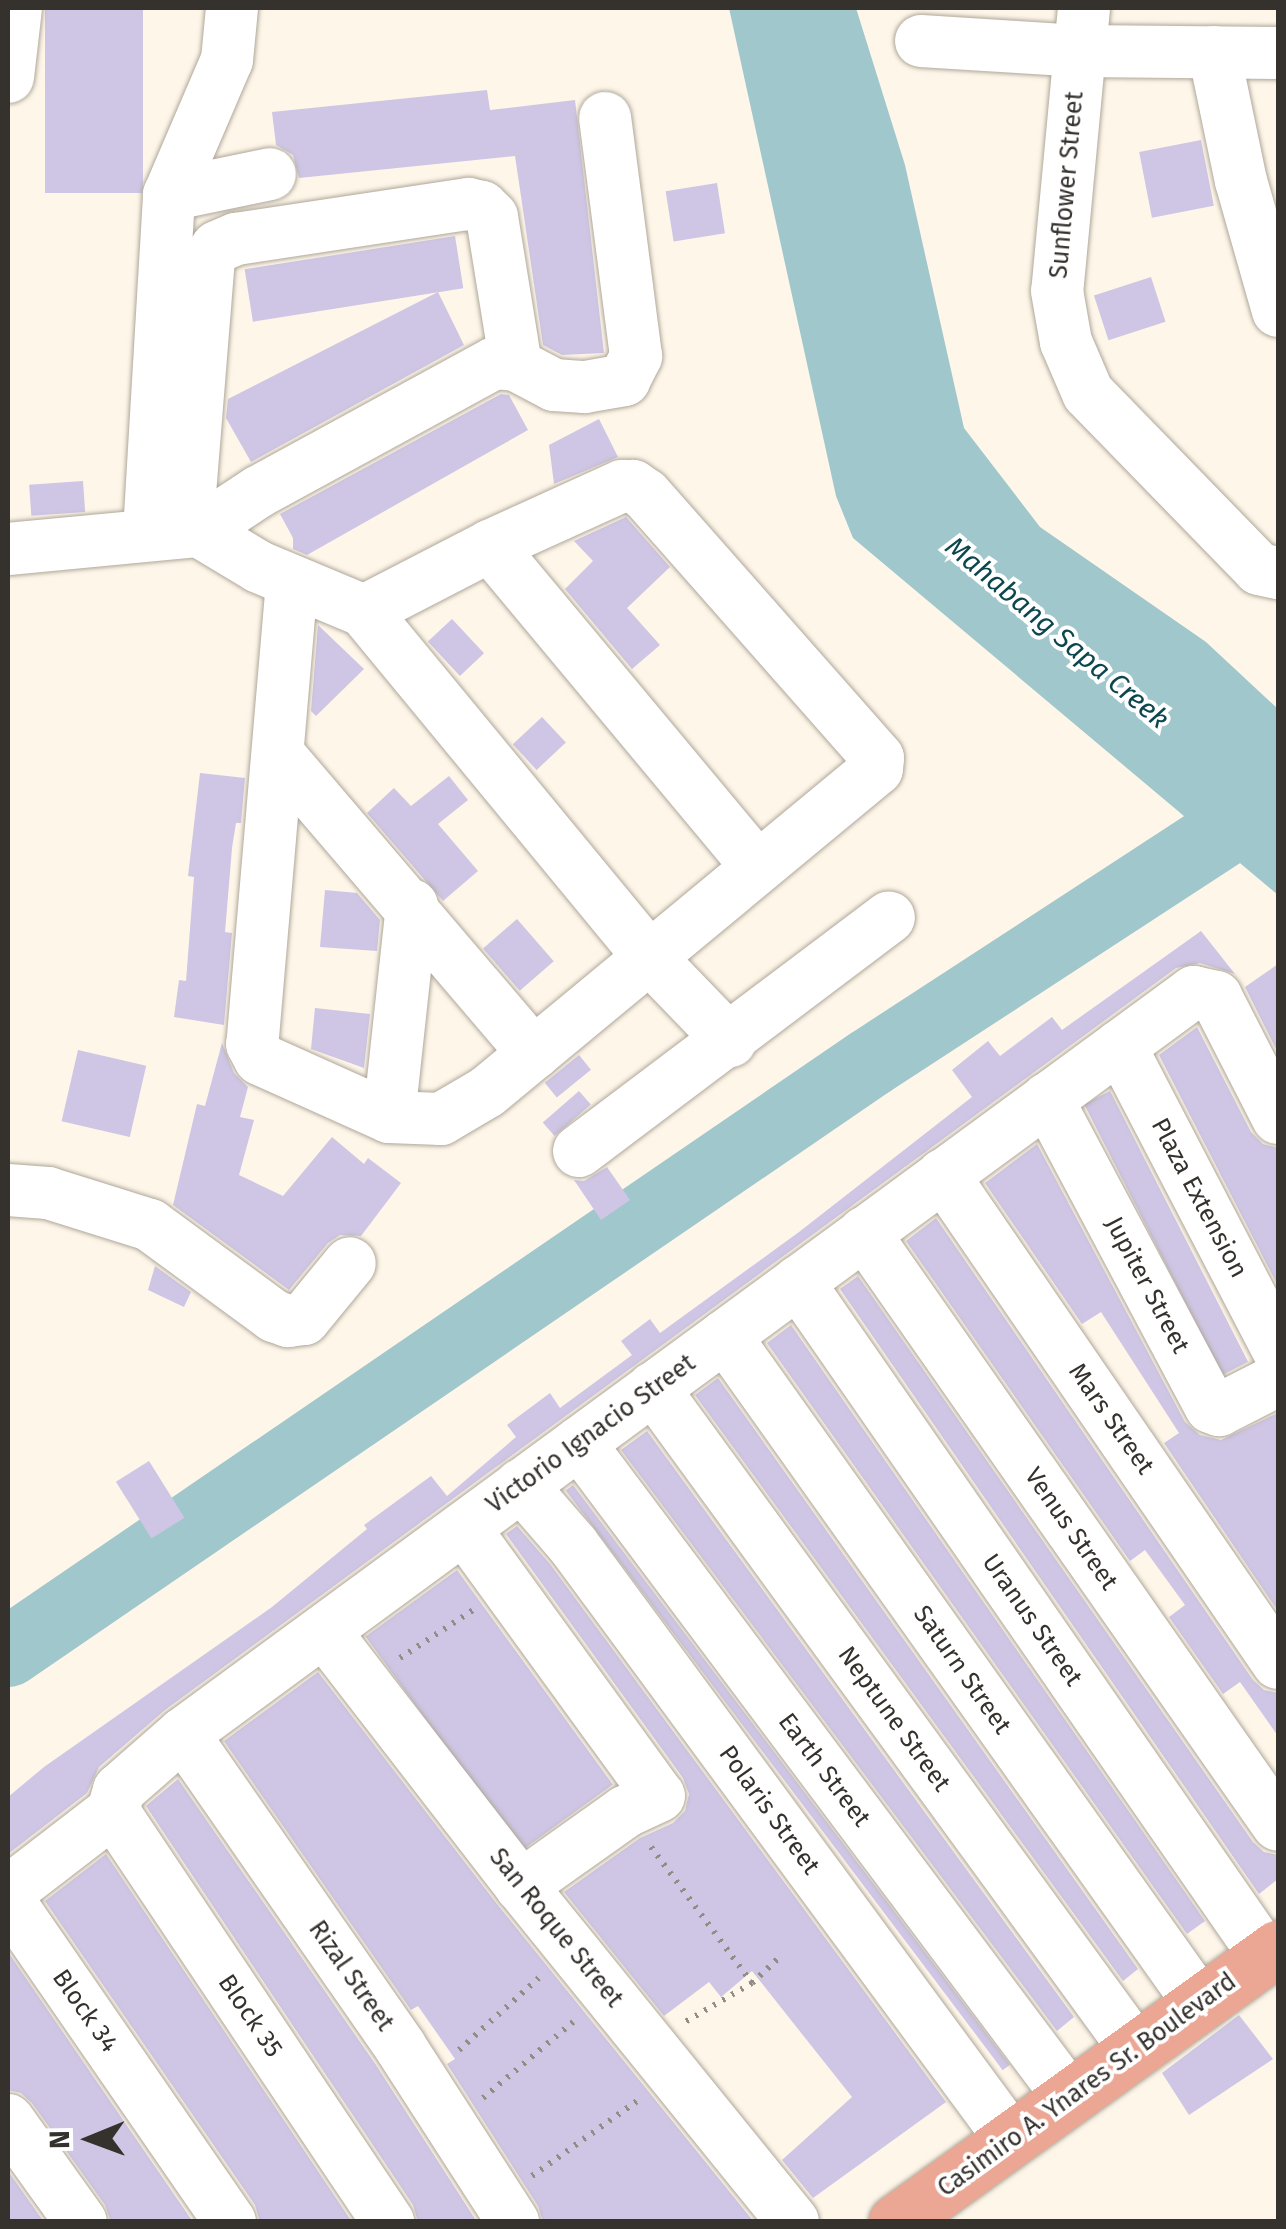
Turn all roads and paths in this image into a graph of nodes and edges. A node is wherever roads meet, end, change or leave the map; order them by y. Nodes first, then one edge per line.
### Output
1 (16, 8) edge
2 (232, 8) edge
3 (1082, 29) edge
4 (920, 41) dead end
5 (1214, 52) junction
6 (1278, 53) edge
7 (8, 77) edge
8 (604, 118) dead end
9 (270, 174) dead end
10 (169, 195) junction
11 (1278, 311) edge
12 (516, 365) junction
13 (178, 532) junction
14 (490, 546) junction
15 (8, 549) edge
16 (1278, 574) edge
17 (275, 575) junction
18 (364, 612) junction
19 (278, 754) junction
20 (757, 866) junction
21 (412, 906) junction
22 (889, 917) dead end
23 (649, 957) junction
24 (730, 1042) junction
25 (1120, 1046) junction
26 (534, 1054) junction
27 (1047, 1099) junction
28 (390, 1118) junction
29 (1278, 1118) edge
30 (579, 1152) dead end
31 (943, 1176) junction
32 (8, 1190) edge
33 (864, 1233) junction
34 (350, 1263) dead end
35 (798, 1282) junction
36 (724, 1336) junction
37 (1278, 1350) edge
38 (1278, 1380) edge
39 (653, 1388) junction
40 (578, 1443) junction
41 (521, 1485) junction
42 (464, 1528) junction
43 (507, 1587) junction
44 (324, 1631) junction
45 (1278, 1663) edge
46 (364, 1682) junction
47 (184, 1734) junction
48 (113, 1811) junction
49 (624, 1812) junction
50 (1278, 1825) edge
51 (521, 1886) junction
52 (8, 1892) edge
53 (8, 1900) edge
54 (572, 1948) junction
55 (1272, 1952) edge
56 (782, 1956) dead end
57 (752, 1982) junction
58 (608, 1992) junction
59 (1200, 2004) junction
60 (459, 2050) dead end
61 (1136, 2050) junction
62 (662, 2059) junction
63 (1069, 2098) junction
64 (481, 2099) dead end
65 (8, 2120) edge
66 (1011, 2139) junction
67 (506, 2211) edge
68 (81, 2222) edge
69 (230, 2222) edge
70 (388, 2222) edge
71 (794, 2222) edge
72 (896, 2222) edge

1 - 7 street
2 - 10 street
3 - 4 street
3 - 5 street
3 - 16 street, Sunflower Street
5 - 6 street
5 - 11 street
8 - 12 street
9 - 10 street
10 - 13 street
12 - 13 street
12 - 13 street
13 - 15 street
13 - 17 street
14 - 18 street
14 - 20 street
14 - 20 street
17 - 18 street
17 - 19 street
18 - 23 street
19 - 21 street
19 - 28 street
20 - 23 street
21 - 26 street
21 - 28 street
22 - 24 street
23 - 24 street
23 - 26 street
24 - 30 street
25 - 27 street, Victorio Ignacio Street
25 - 29 street, Victorio Ignacio Street
25 - 37 street, Plaza Extension
26 - 28 street
27 - 31 street, Victorio Ignacio Street
27 - 38 street, Jupiter Street
31 - 33 street, Victorio Ignacio Street
31 - 45 street, Mars Street
32 - 34 street
33 - 35 street, Victorio Ignacio Street
33 - 50 street, Venus Street
35 - 36 street, Victorio Ignacio Street
35 - 55 street, Uranus Street
36 - 39 street, Victorio Ignacio Street
36 - 59 street, Saturn Street
39 - 40 street, Victorio Ignacio Street
39 - 61 street, Neptune Street
40 - 41 street, Victorio Ignacio Street
40 - 63 street, Earth Street
41 - 42 street, Victorio Ignacio Street
41 - 66 street, Polaris Street
42 - 43 street
42 - 44 street, Victorio Ignacio Street
43 - 46 path
43 - 49 street
44 - 46 street, San Roque Street
44 - 47 street, Victorio Ignacio Street
46 - 51 street, San Roque Street
47 - 48 street, Victorio Ignacio Street
47 - 67 street, Rizal Street
48 - 52 street, Victorio Ignacio Street
48 - 70 street, Block 35
49 - 51 street
49 - 57 path
51 - 54 street, San Roque Street
53 - 69 street, Block 34
54 - 58 street, San Roque Street
54 - 60 path
55 - 59 main road, Casimiro A. Ynares Sr. Boulevard
56 - 57 path
57 - 62 path
58 - 62 street, San Roque Street
58 - 64 path
59 - 61 main road, Casimiro A. Ynares Sr. Boulevard
61 - 63 main road, Casimiro A. Ynares Sr. Boulevard
62 - 67 path
62 - 71 street, San Roque Street
63 - 66 main road, Casimiro A. Ynares Sr. Boulevard
65 - 68 street
66 - 72 main road, Casimiro A. Ynares Sr. Boulevard

